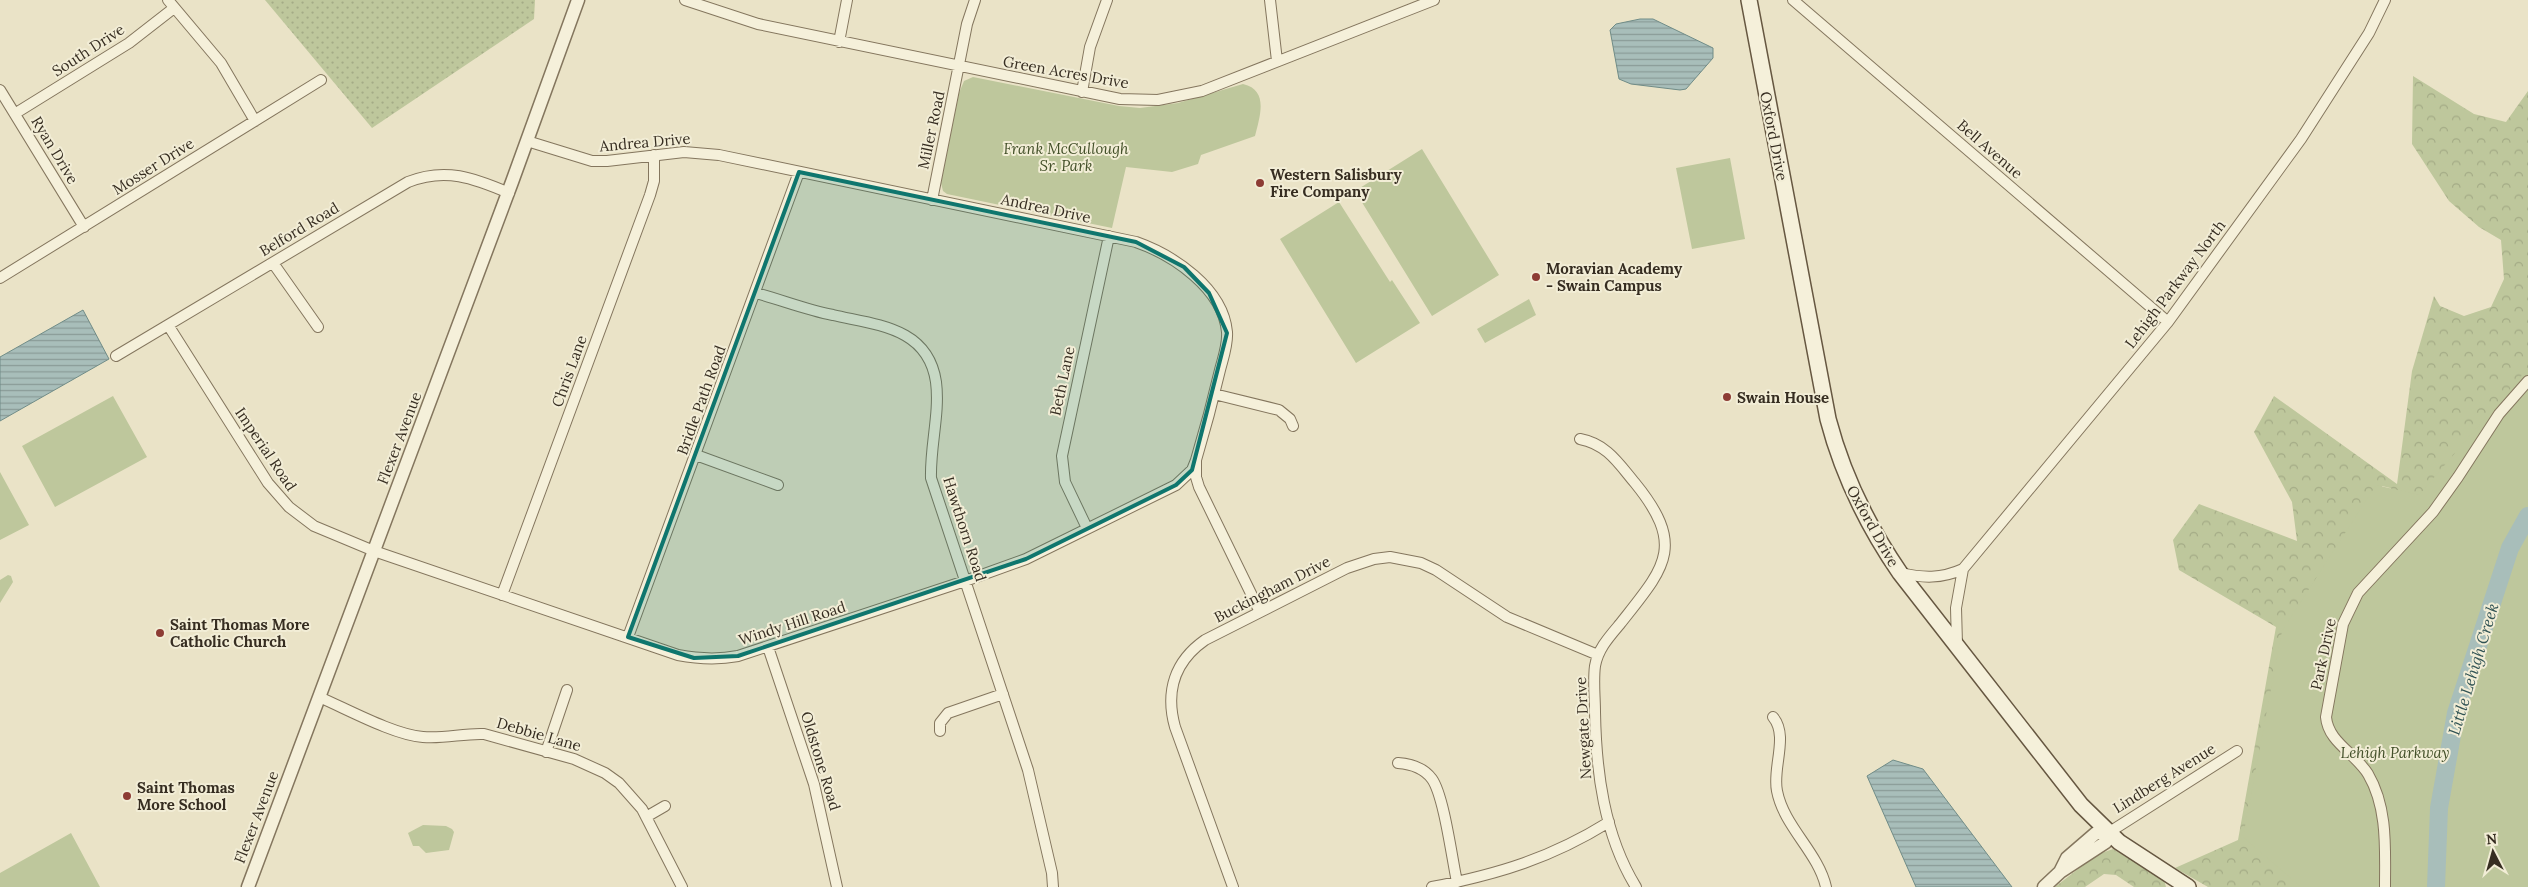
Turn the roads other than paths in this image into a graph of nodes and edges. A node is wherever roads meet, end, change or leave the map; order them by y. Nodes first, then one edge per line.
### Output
1 (578, 0) edge
2 (685, 0) edge
3 (847, 0) edge
4 (975, 0) edge
5 (1107, 0) edge
6 (1270, 0) edge
7 (1434, 0) edge
8 (1749, 0) edge
9 (1793, 0) edge
10 (2385, 0) edge
11 (171, 4) edge
12 (839, 42) junction
13 (1277, 61) junction
14 (960, 67) junction
15 (322, 80) dead end
16 (0, 90) edge
17 (1082, 92) junction
18 (16, 113) junction
19 (254, 121) junction
20 (527, 141) junction
21 (654, 155) junction
22 (799, 172) junction
23 (509, 192) junction
24 (932, 200) junction
25 (84, 227) junction
26 (1109, 236) junction
27 (272, 263) junction
28 (0, 278) edge
29 (756, 293) junction
30 (2168, 322) junction
31 (168, 325) junction
32 (318, 327) dead end
33 (116, 356) dead end
34 (2528, 381) edge
35 (1214, 394) junction
36 (1293, 426) dead end
37 (1580, 440) dead end
38 (696, 455) junction
39 (1196, 460) junction
40 (778, 485) dead end
41 (1088, 528) junction
42 (374, 551) junction
43 (1963, 569) junction
44 (1900, 573) junction
45 (966, 581) junction
46 (502, 595) junction
47 (1260, 612) junction
48 (628, 637) junction
49 (1957, 646) junction
50 (768, 647) junction
51 (1598, 654) junction
52 (567, 690) dead end
53 (1003, 694) junction
54 (319, 697) junction
55 (1774, 717) dead end
56 (940, 731) dead end
57 (2237, 751) dead end
58 (546, 752) junction
59 (1398, 763) dead end
60 (665, 806) dead end
61 (646, 817) junction
62 (1609, 822) junction
63 (2108, 833) junction
64 (1457, 882) junction
65 (248, 887) edge
66 (682, 887) edge
67 (837, 887) edge
68 (1053, 887) edge
69 (1232, 887) edge
70 (1432, 887) edge
71 (1636, 887) edge
72 (1826, 887) edge
73 (2044, 887) edge
74 (2188, 887) edge
75 (2385, 887) edge

1 - 20 street, Flexer Avenue
2 - 12 street, Green Acres Drive
3 - 12 street
4 - 14 street, Miller Road
5 - 17 street
6 - 13 street
7 - 13 street, Green Acres Drive
8 - 44 main road, Oxford Drive
9 - 30 street, Bell Avenue
10 - 30 street, Lehigh Parkway North
11 - 18 street, South Drive
11 - 19 street
12 - 14 street, Green Acres Drive
13 - 17 street, Green Acres Drive
14 - 17 street, Green Acres Drive
14 - 24 street, Miller Road
15 - 19 street, Mosser Drive
16 - 18 street, Ryan Drive
18 - 25 street, Ryan Drive
19 - 25 street, Mosser Drive
20 - 21 street, Andrea Drive
20 - 23 street, Flexer Avenue
21 - 22 street, Andrea Drive
21 - 46 street, Chris Lane
22 - 24 street, Andrea Drive
22 - 29 street, Bridle Path Road
23 - 27 street, Belford Road
23 - 42 street, Flexer Avenue
24 - 26 street, Andrea Drive
25 - 28 street, Mosser Drive
26 - 35 street, Andrea Drive
26 - 41 street, Beth Lane
27 - 31 street, Belford Road
27 - 32 street
29 - 38 street, Bridle Path Road
29 - 45 street, Hawthorn Road
30 - 43 street, Lehigh Parkway North
31 - 33 street, Belford Road
31 - 42 street, Imperial Road
34 - 75 street, Park Drive
35 - 36 street
35 - 39 street, Andrea Drive
37 - 51 street, Newgate Drive
38 - 40 street
38 - 48 street, Bridle Path Road
39 - 41 street, Windy Hill Road
39 - 47 street, Andrea Drive
41 - 45 street, Windy Hill Road
42 - 46 street, Windy Hill Road
42 - 54 street, Flexer Avenue
43 - 44 street
43 - 49 street, Lehigh Parkway North
44 - 49 main road, Oxford Drive
45 - 50 street, Windy Hill Road
45 - 53 street, Hawthorn Road
46 - 48 street, Windy Hill Road
47 - 51 street, Buckingham Drive
47 - 69 street, Buckingham Drive
48 - 50 street, Windy Hill Road
49 - 63 main road, Oxford Drive
50 - 67 street, Oldstone Road
51 - 62 street, Newgate Drive
52 - 58 street
53 - 56 street
53 - 68 street, Hawthorn Road
54 - 58 street, Debbie Lane
54 - 65 street, Flexer Avenue
55 - 72 street
57 - 63 street, Lindberg Avenue
58 - 61 street, Debbie Lane
59 - 64 street
60 - 61 street
61 - 66 street, Debbie Lane
62 - 64 street
62 - 71 street, Newgate Drive
63 - 73 street, Lindberg Avenue
63 - 74 main road, Oxford Drive
64 - 70 street

